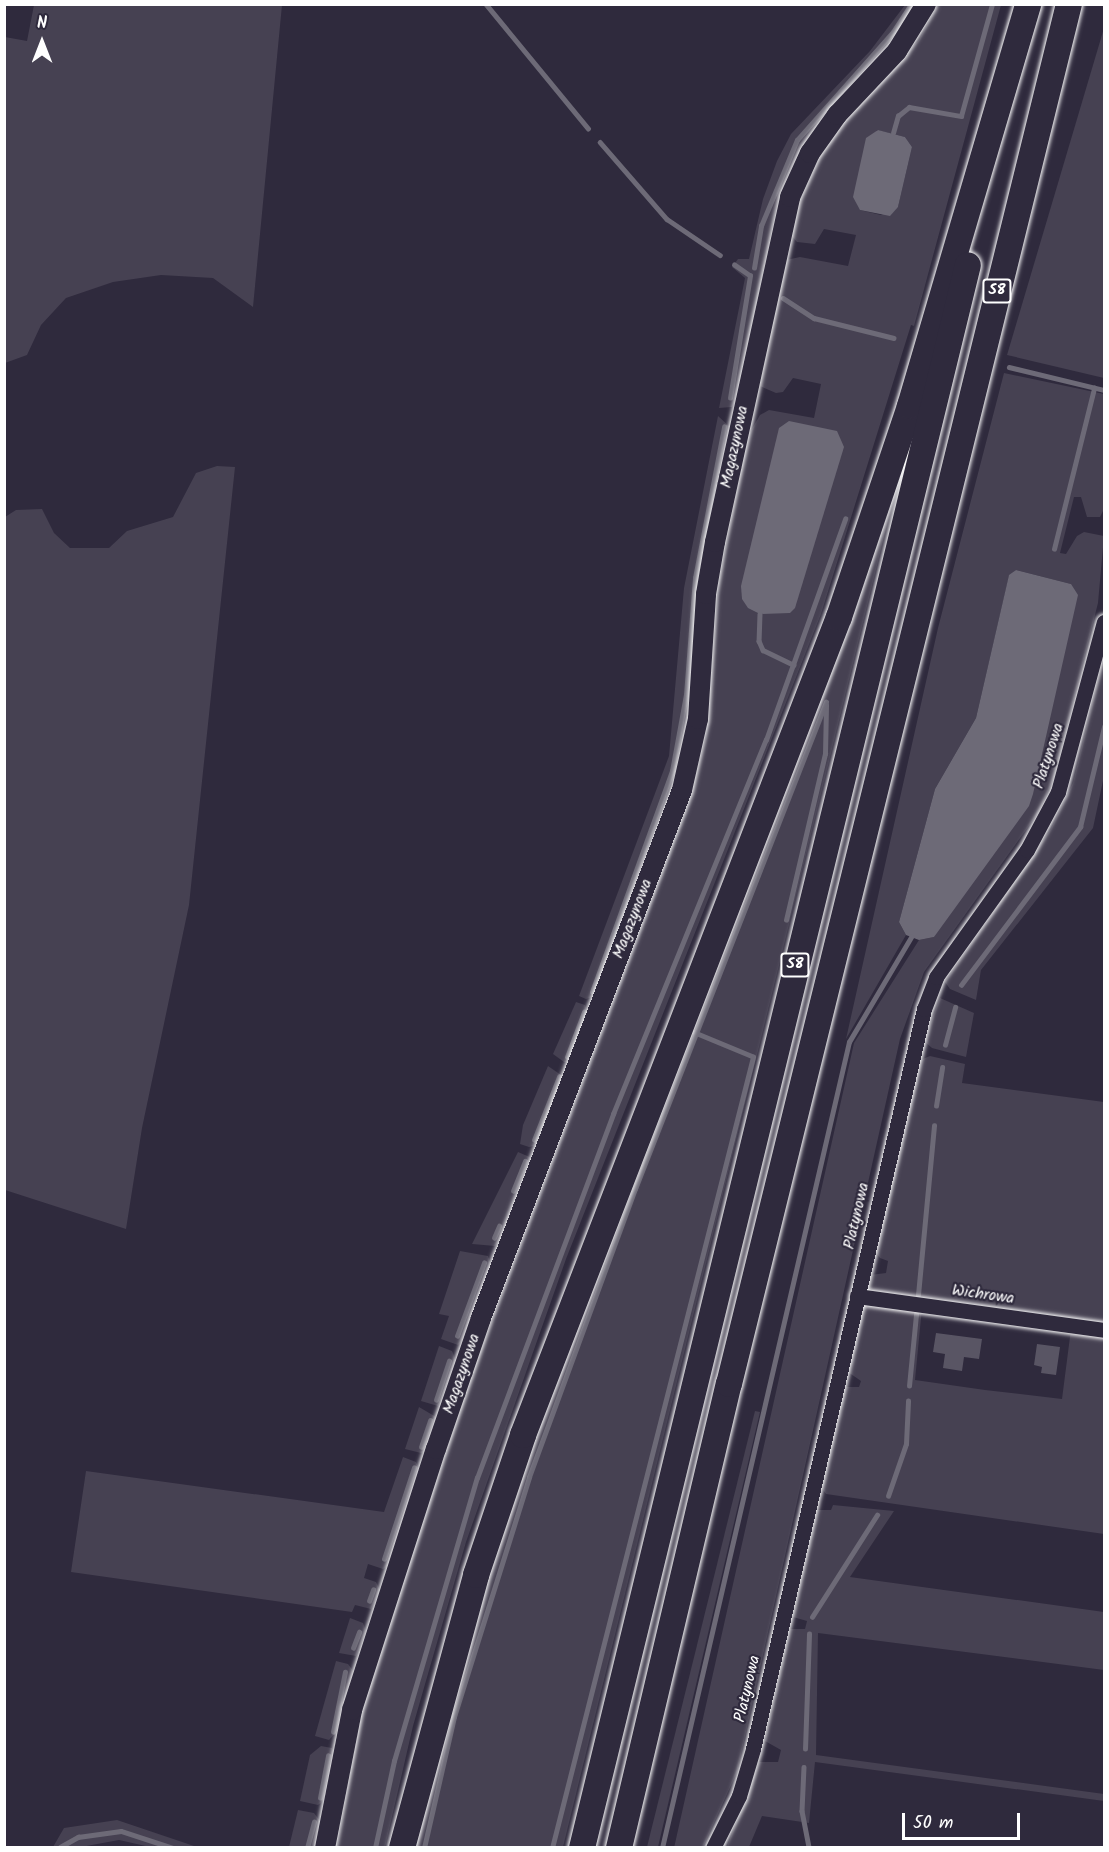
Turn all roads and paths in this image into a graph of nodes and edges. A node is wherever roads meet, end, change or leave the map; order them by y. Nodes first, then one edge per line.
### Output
1 (926, 4) edge
2 (1028, 4) edge
3 (1069, 4) edge
4 (1007, 82) junction
5 (1104, 622) edge
6 (857, 1296) junction
7 (1104, 1330) edge
8 (325, 1848) edge
9 (402, 1848) edge
10 (582, 1848) edge
11 (619, 1848) edge
12 (713, 1848) edge

1 - 8 street, Magazynowa
2 - 4 highway, S8
3 - 11 highway, S8
4 - 9 highway
4 - 10 highway, S8
5 - 6 street, Platynowa
6 - 7 street, Wichrowa
6 - 12 street, Platynowa

